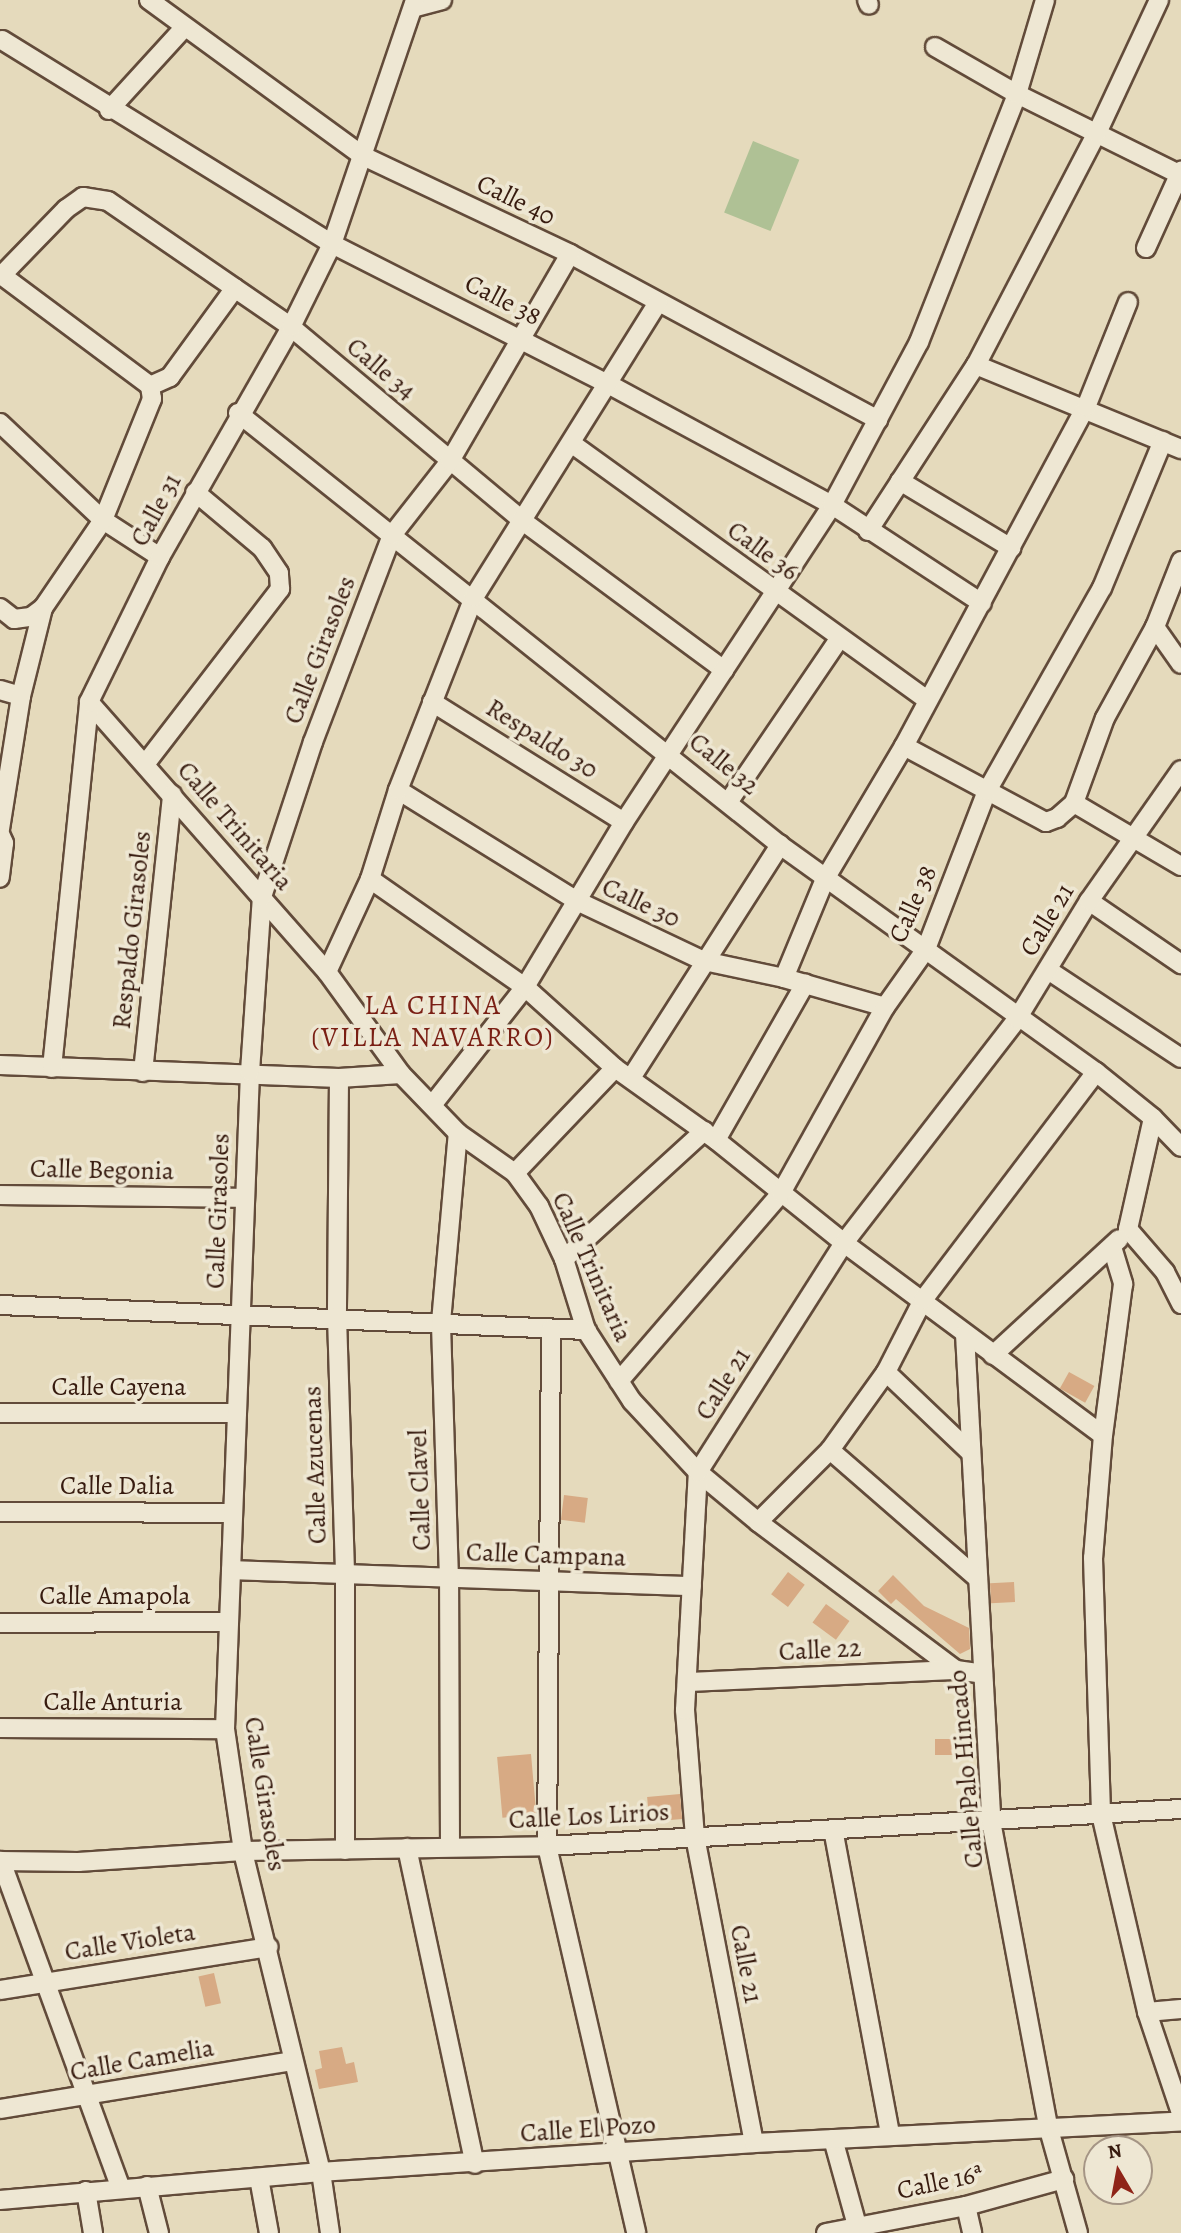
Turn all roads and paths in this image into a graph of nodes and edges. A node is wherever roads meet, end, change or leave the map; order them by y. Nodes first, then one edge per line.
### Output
1 (149, 0) edge
2 (442, 0) edge
3 (1045, 0) edge
4 (1159, 0) edge
5 (416, 3) edge
6 (184, 28) junction
7 (2, 40) dead end
8 (935, 47) dead end
9 (1017, 94) junction
10 (110, 110) junction
11 (1097, 133) junction
12 (363, 156) junction
13 (1181, 173) edge
14 (332, 244) junction
15 (1146, 248) dead end
16 (570, 254) junction
17 (1, 274) edge
18 (235, 288) junction
19 (1128, 302) dead end
20 (658, 303) junction
21 (291, 327) junction
22 (523, 340) junction
23 (976, 365) junction
24 (610, 385) junction
25 (150, 386) junction
26 (1086, 407) junction
27 (238, 413) junction
28 (878, 420) junction
29 (0, 423) edge
30 (1163, 441) junction
31 (571, 443) junction
32 (1181, 449) edge
33 (450, 461) junction
34 (900, 481) junction
35 (195, 492) junction
36 (832, 505) junction
37 (103, 520) junction
38 (524, 522) junction
39 (868, 531) junction
40 (392, 535) junction
41 (1011, 548) junction
42 (160, 557) junction
43 (1181, 561) edge
44 (775, 593) junction
45 (474, 597) junction
46 (982, 603) junction
47 (0, 608) edge
48 (43, 608) junction
49 (1155, 627) junction
50 (839, 639) junction
51 (1181, 664) edge
52 (724, 670) junction
53 (0, 690) edge
54 (21, 695) junction
55 (926, 699) junction
56 (89, 702) junction
57 (432, 702) junction
58 (904, 746) junction
59 (670, 753) junction
60 (146, 764) junction
61 (1181, 771) edge
62 (398, 790) junction
63 (987, 791) junction
64 (172, 795) junction
65 (729, 801) junction
66 (1074, 803) junction
67 (624, 822) junction
68 (0, 829) edge
69 (0, 834) edge
70 (1133, 835) junction
71 (780, 845) junction
72 (1181, 866) edge
73 (0, 878) edge
74 (370, 879) junction
75 (825, 879) junction
76 (262, 897) junction
77 (577, 901) junction
78 (1089, 901) junction
79 (926, 949) junction
80 (704, 961) junction
81 (1181, 964) edge
82 (1048, 970) junction
83 (327, 972) junction
84 (784, 978) junction
85 (805, 984) junction
86 (525, 987) junction
87 (885, 1007) junction
88 (1017, 1019) junction
89 (1181, 1058) edge
90 (0, 1065) edge
91 (52, 1068) junction
92 (615, 1068) junction
93 (143, 1072) junction
94 (250, 1072) junction
95 (1096, 1072) junction
96 (401, 1074) junction
97 (339, 1078) junction
98 (631, 1078) junction
99 (433, 1104) junction
100 (1153, 1118) junction
101 (458, 1133) junction
102 (710, 1136) junction
103 (1181, 1147) edge
104 (515, 1173) junction
105 (781, 1193) junction
106 (0, 1195) edge
107 (245, 1198) junction
108 (1128, 1229) junction
109 (844, 1243) junction
110 (1112, 1247) junction
111 (564, 1259) junction
112 (923, 1300) junction
113 (1181, 1304) edge
114 (0, 1305) edge
115 (241, 1313) junction
116 (337, 1317) junction
117 (441, 1322) junction
118 (551, 1329) junction
119 (586, 1330) junction
120 (965, 1334) junction
121 (993, 1355) junction
122 (886, 1372) junction
123 (619, 1381) junction
124 (0, 1413) edge
125 (237, 1413) junction
126 (1103, 1435) junction
127 (830, 1450) junction
128 (970, 1452) junction
129 (698, 1472) junction
130 (0, 1512) edge
131 (233, 1513) junction
132 (758, 1522) junction
133 (231, 1570) junction
134 (345, 1577) junction
135 (449, 1578) junction
136 (977, 1578) junction
137 (550, 1581) junction
138 (692, 1586) junction
139 (229, 1622) junction
140 (0, 1623) edge
141 (956, 1670) junction
142 (983, 1674) junction
143 (687, 1682) junction
144 (0, 1728) edge
145 (225, 1729) junction
146 (1181, 1809) edge
147 (1101, 1814) junction
148 (991, 1821) junction
149 (833, 1829) junction
150 (695, 1837) junction
151 (547, 1846) junction
152 (450, 1847) junction
153 (407, 1848) junction
154 (243, 1850) junction
155 (345, 1850) junction
156 (1, 1861) edge
157 (269, 1947) junction
158 (46, 1981) junction
159 (0, 1990) edge
160 (1181, 2009) edge
161 (1147, 2012) junction
162 (292, 2061) junction
163 (88, 2096) junction
164 (0, 2109) edge
165 (1181, 2113) edge
166 (1181, 2121) edge
167 (1048, 2126) junction
168 (890, 2134) junction
169 (833, 2139) junction
170 (754, 2143) junction
171 (617, 2153) junction
172 (475, 2164) junction
173 (321, 2172) junction
174 (259, 2178) junction
175 (1064, 2179) junction
176 (147, 2186) junction
177 (121, 2189) junction
178 (86, 2191) junction
179 (0, 2200) edge
180 (966, 2206) junction
181 (858, 2229) edge
182 (93, 2233) edge
183 (159, 2233) edge
184 (269, 2233) edge
185 (330, 2233) edge
186 (636, 2233) edge
187 (826, 2233) edge
188 (972, 2233) edge
189 (1078, 2233) edge

1 - 6 street, Calle 40
2 - 5 street
3 - 9 street
4 - 11 street
5 - 12 street, Calle 31
6 - 10 street
6 - 12 street, Calle 40
7 - 10 street, Calle 38
8 - 9 street
9 - 11 street
9 - 28 street
10 - 14 street, Calle 38
11 - 13 street
11 - 23 street
12 - 14 street, Calle 31
12 - 16 street, Calle 40
13 - 15 street
14 - 21 street, Calle 31
14 - 22 street, Calle 38
16 - 20 street, Calle 40
16 - 22 street, Calle Girasoles
17 - 18 street, Calle 34
17 - 25 street
18 - 21 street, Calle 34
18 - 25 street
19 - 26 street
20 - 24 street
20 - 28 street, Calle 40
21 - 27 street, Calle 31
21 - 33 street, Calle 34
22 - 24 street, Calle 38
22 - 33 street, Calle Girasoles
23 - 26 street
23 - 34 street
24 - 31 street
24 - 36 street, Calle 38
25 - 37 street
26 - 30 street
26 - 41 street
27 - 35 street, Calle 31
27 - 40 street, Calle 32
28 - 36 street
29 - 37 street
30 - 32 street
30 - 63 street, Calle 38
31 - 38 street
31 - 44 street, Calle 36
33 - 38 street, Calle 34
33 - 40 street, Calle Girasoles
34 - 39 street
34 - 41 street
35 - 42 street, Calle 31
35 - 60 street
36 - 39 street, Calle 38
36 - 44 street
37 - 42 street
37 - 48 street
38 - 45 street
38 - 52 street, Calle 34
39 - 46 street, Calle 38
40 - 45 street, Calle 32
40 - 76 street, Calle Girasoles
41 - 46 street
42 - 56 street, Calle 31
43 - 49 street
44 - 50 street, Calle 36
44 - 52 street
45 - 57 street
45 - 59 street, Calle 32
46 - 55 street
47 - 48 street
48 - 54 street
49 - 51 street
49 - 66 street
50 - 55 street, Calle 36
50 - 65 street
52 - 59 street
53 - 54 street
54 - 68 street
55 - 58 street
56 - 60 street, Calle Trinitaria
56 - 91 street, Calle 31
57 - 62 street
57 - 67 street, Respaldo 30
58 - 63 street
58 - 75 street
59 - 65 street, Calle 32
59 - 67 street
60 - 64 street, Calle Trinitaria
61 - 70 street, Calle 21
62 - 74 street
62 - 77 street, Calle 30
63 - 66 street
63 - 79 street, Calle 38
64 - 76 street, Calle Trinitaria
64 - 93 street, Respaldo Girasoles
65 - 71 street, Calle 32
66 - 70 street
67 - 77 street
69 - 73 street
70 - 72 street
70 - 78 street, Calle 21
71 - 75 street, Calle 32
71 - 80 street
74 - 83 street
74 - 86 street
75 - 79 street, Calle 32
75 - 84 street
76 - 83 street, Calle Trinitaria
76 - 94 street, Calle Girasoles
77 - 80 street, Calle 30
77 - 86 street
78 - 81 street
78 - 82 street, Calle 21
79 - 87 street, Calle 38
79 - 88 street, Calle 32
80 - 84 street, Calle 30
80 - 98 street
82 - 88 street, Calle 21
82 - 89 street
83 - 96 street, Calle Trinitaria
84 - 85 street, Calle 30
85 - 87 street, Calle 30
85 - 102 street
86 - 92 street
86 - 99 street
87 - 105 street, Calle 38
88 - 95 street, Calle 32
88 - 109 street, Calle 21
90 - 91 street
91 - 93 street
92 - 98 street
92 - 104 street
93 - 94 street
94 - 97 street
94 - 107 street, Calle Girasoles
95 - 100 street, Calle 32
95 - 112 street
96 - 97 street
96 - 99 street, Calle Trinitaria
97 - 116 street, Calle Azucenas
98 - 102 street
99 - 101 street, Calle Trinitaria
100 - 103 street, Calle 32
100 - 108 street
101 - 104 street, Calle Trinitaria
101 - 117 street, Calle Clavel
102 - 105 street
102 - 111 street
104 - 111 street, Calle Trinitaria
105 - 109 street
105 - 123 street, Calle 38
106 - 107 street, Calle Begonia
107 - 115 street, Calle Girasoles
108 - 110 street
108 - 113 street
109 - 112 street
109 - 129 street, Calle 21
110 - 121 street
110 - 126 street
111 - 119 street, Calle Trinitaria
112 - 120 street
112 - 122 street
114 - 115 street
115 - 116 street
115 - 125 street, Calle Girasoles
116 - 117 street
116 - 134 street, Calle Azucenas
117 - 118 street
117 - 135 street, Calle Clavel
118 - 119 street
118 - 137 street
119 - 123 street, Calle Trinitaria
120 - 121 street
120 - 128 street, Calle Palo Hincado
121 - 126 street
122 - 127 street
122 - 128 street
123 - 129 street, Calle Trinitaria
124 - 125 street, Calle Cayena
125 - 131 street, Calle Girasoles
126 - 147 street
127 - 132 street
127 - 136 street
128 - 136 street, Calle Palo Hincado
129 - 132 street, Calle Trinitaria
129 - 138 street, Calle 21
130 - 131 street, Calle Dalia
131 - 133 street, Calle Girasoles
132 - 141 street, Calle Trinitaria
133 - 134 street, Calle Campana
133 - 139 street, Calle Girasoles
134 - 135 street, Calle Campana
134 - 155 street, Calle Azucenas
135 - 137 street, Calle Campana
135 - 152 street, Calle Clavel
136 - 142 street, Calle Palo Hincado
137 - 138 street, Calle Campana
137 - 151 street
138 - 143 street, Calle 21
139 - 140 street, Calle Amapola
139 - 145 street, Calle Girasoles
141 - 142 street, Calle Trinitaria
141 - 143 street, Calle 22
142 - 148 street, Calle Palo Hincado
143 - 150 street, Calle 21
144 - 145 street, Calle Anturia
145 - 154 street, Calle Girasoles
146 - 147 street, Calle Los Lirios
147 - 148 street, Calle Los Lirios
147 - 161 street
148 - 149 street, Calle Los Lirios
148 - 167 street, Calle Palo Hincado
149 - 150 street, Calle Los Lirios
149 - 168 street
150 - 151 street, Calle Los Lirios
150 - 170 street, Calle 21
151 - 152 street, Calle Los Lirios
151 - 171 street
152 - 153 street, Calle Los Lirios
153 - 155 street, Calle Los Lirios
153 - 172 street
154 - 155 street, Calle Los Lirios
154 - 156 street, Calle Los Lirios
154 - 157 street, Calle Girasoles
156 - 158 street
157 - 158 street, Calle Violeta
157 - 162 street, Calle Girasoles
158 - 159 street, Calle Violeta
158 - 163 street
160 - 161 street
161 - 165 street
162 - 163 street, Calle Camelia
162 - 173 street, Calle Girasoles
163 - 164 street, Calle Camelia
163 - 177 street
166 - 167 street, Calle El Pozo
167 - 168 street, Calle El Pozo
167 - 175 street, Calle Palo Hincado
168 - 169 street, Calle El Pozo
169 - 170 street, Calle El Pozo
169 - 181 street
170 - 171 street, Calle El Pozo
171 - 172 street, Calle El Pozo
171 - 186 street
172 - 173 street, Calle El Pozo
173 - 174 street, Calle El Pozo
173 - 185 street, Calle Girasoles
174 - 176 street, Calle El Pozo
174 - 184 street
175 - 180 street, Calle 16ª
175 - 189 street, Calle Palo Hincado
176 - 177 street, Calle El Pozo
176 - 183 street
177 - 178 street, Calle El Pozo
178 - 179 street, Calle El Pozo
178 - 182 street
180 - 181 street, Calle 16ª
180 - 188 street
181 - 187 street, Calle 16ª

